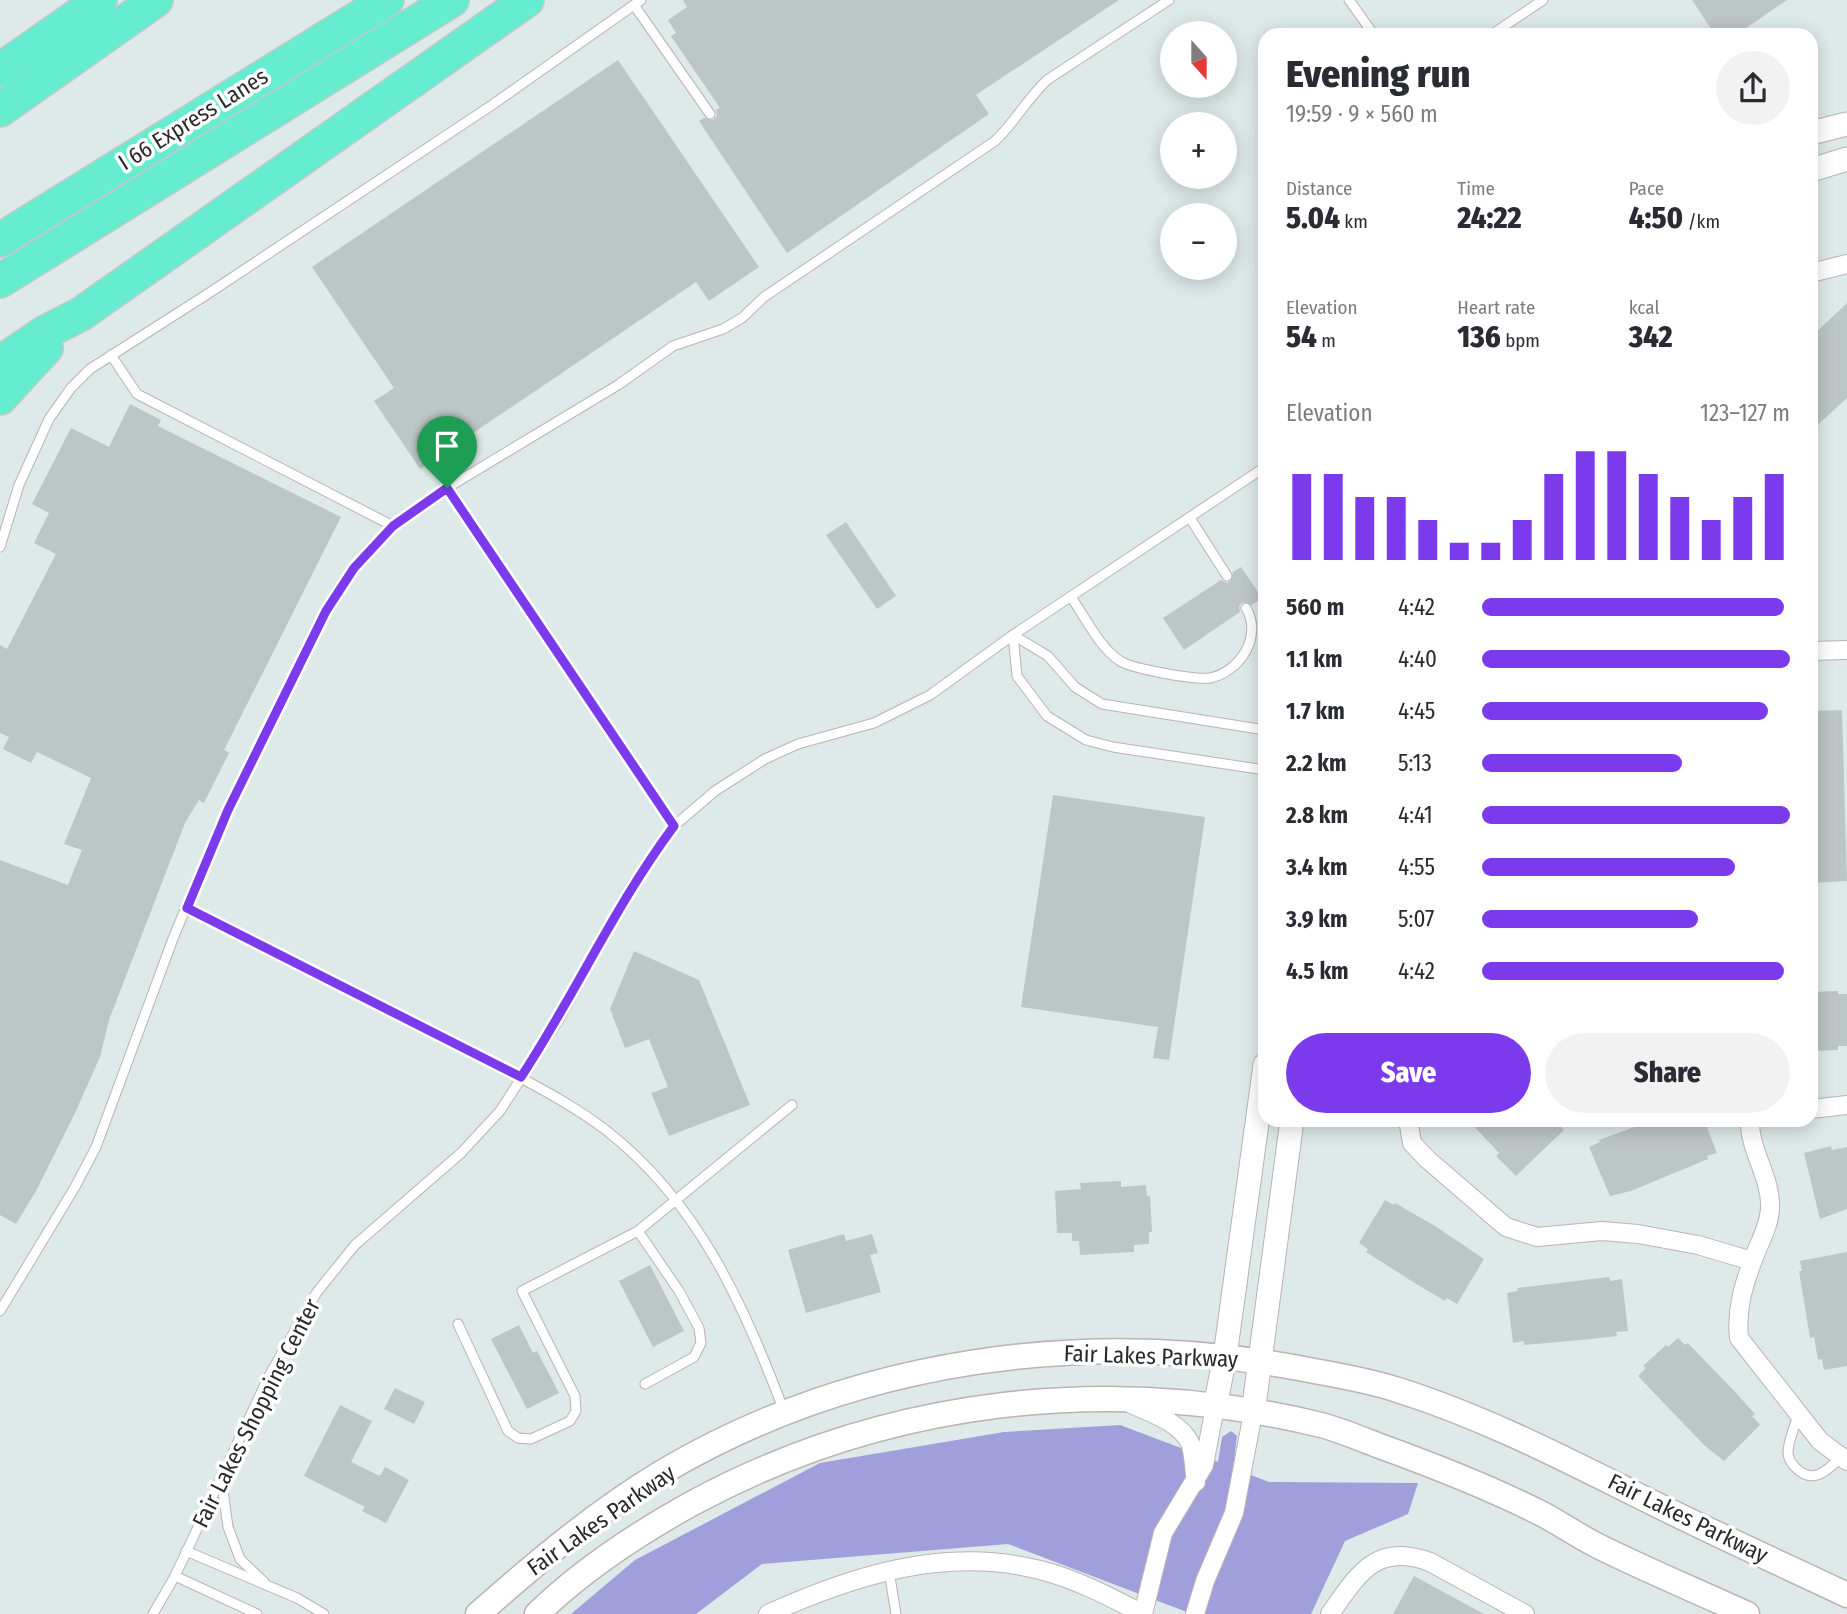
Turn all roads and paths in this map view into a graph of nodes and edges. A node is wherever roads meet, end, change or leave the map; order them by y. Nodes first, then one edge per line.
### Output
1 (100, 0) edge
2 (156, 0) edge
3 (387, 0) edge
4 (452, 0) edge
5 (527, 0) edge
6 (1169, 0) edge
7 (1349, 0) edge
8 (1543, 0) edge
9 (638, 2) edge
10 (1369, 28) edge
11 (1501, 28) edge
12 (0, 71) edge
13 (0, 110) edge
14 (710, 114) dead end
15 (1847, 124) edge
16 (1818, 131) edge
17 (1847, 159) edge
18 (1818, 168) edge
19 (0, 240) edge
20 (1847, 264) edge
21 (1818, 271) edge
22 (0, 281) edge
23 (81, 314) junction
24 (111, 355) junction
25 (0, 363) edge
26 (0, 398) edge
27 (1258, 472) edge
28 (447, 488) junction
29 (1190, 518) junction
30 (393, 526) junction
31 (0, 547) edge
32 (1227, 576) dead end
33 (1071, 597) junction
34 (1246, 608) dead end
35 (1013, 635) junction
36 (1847, 650) edge
37 (1818, 651) edge
38 (1258, 729) edge
39 (1258, 769) edge
40 (674, 826) junction
41 (187, 908) junction
42 (521, 1077) junction
43 (792, 1105) dead end
44 (1847, 1105) edge
45 (1818, 1108) edge
46 (1258, 1116) edge
47 (1291, 1127) edge
48 (1409, 1127) edge
49 (1751, 1127) edge
50 (675, 1199) junction
51 (638, 1231) junction
52 (1752, 1261) junction
53 (0, 1311) edge
54 (458, 1324) dead end
55 (1225, 1356) junction
56 (1258, 1361) junction
57 (645, 1384) dead end
58 (1121, 1400) junction
59 (1215, 1407) junction
60 (785, 1413) junction
61 (1253, 1413) junction
62 (1798, 1415) junction
63 (1844, 1460) edge
64 (221, 1476) junction
65 (1196, 1482) junction
66 (186, 1551) junction
67 (889, 1570) junction
68 (175, 1576) junction
69 (268, 1586) junction
70 (1847, 1595) edge
71 (153, 1614) edge
72 (257, 1614) edge
73 (324, 1614) edge
74 (478, 1614) edge
75 (537, 1614) edge
76 (768, 1614) edge
77 (896, 1614) edge
78 (1143, 1614) edge
79 (1195, 1614) edge
80 (1331, 1614) edge
81 (1525, 1614) edge
82 (1747, 1614) edge

1 - 12 highway
2 - 13 highway
3 - 19 highway, I 66 Express Lanes
4 - 22 highway
5 - 23 highway
6 - 28 lane
7 - 10 lane
8 - 11 lane
9 - 14 lane
9 - 24 lane
15 - 16 street
17 - 18 street
20 - 21 street
23 - 25 highway
23 - 26 highway
24 - 30 lane
24 - 31 lane
27 - 29 lane, Fair Lakes Shopping Center
28 - 30 lane
28 - 40 lane
29 - 32 lane
29 - 33 lane, Fair Lakes Shopping Center
30 - 41 lane
33 - 34 lane
33 - 35 lane, Fair Lakes Shopping Center
35 - 38 lane
35 - 39 lane
35 - 40 lane, Fair Lakes Shopping Center
36 - 37 street
40 - 42 lane, Fair Lakes Shopping Center
41 - 42 lane
41 - 53 lane
42 - 50 lane
42 - 64 lane, Fair Lakes Shopping Center
43 - 50 lane
44 - 45 street
46 - 55 street
47 - 56 street
48 - 52 street
49 - 52 street
50 - 51 lane
50 - 60 lane
51 - 54 lane
51 - 57 lane
52 - 62 street
55 - 56 main road, Fair Lakes Parkway
55 - 59 street
55 - 60 main road, Fair Lakes Parkway
56 - 61 street
56 - 70 main road, Fair Lakes Parkway
58 - 59 main road, Fair Lakes Parkway
58 - 65 street
58 - 75 main road, Fair Lakes Parkway
59 - 61 main road, Fair Lakes Parkway
59 - 65 street
60 - 74 main road, Fair Lakes Parkway
61 - 79 street
61 - 82 main road, Fair Lakes Parkway
62 - 63 street
62 - 63 lane
64 - 66 lane, Fair Lakes Shopping Center
64 - 69 lane
65 - 78 street
66 - 68 lane, Fair Lakes Shopping Center
66 - 69 lane, Fair Lakes Shopping Center
67 - 76 street
67 - 77 lane
67 - 78 street
68 - 71 lane, Fair Lakes Shopping Center
68 - 72 lane
69 - 73 lane, Fair Lakes Shopping Center
80 - 81 street

